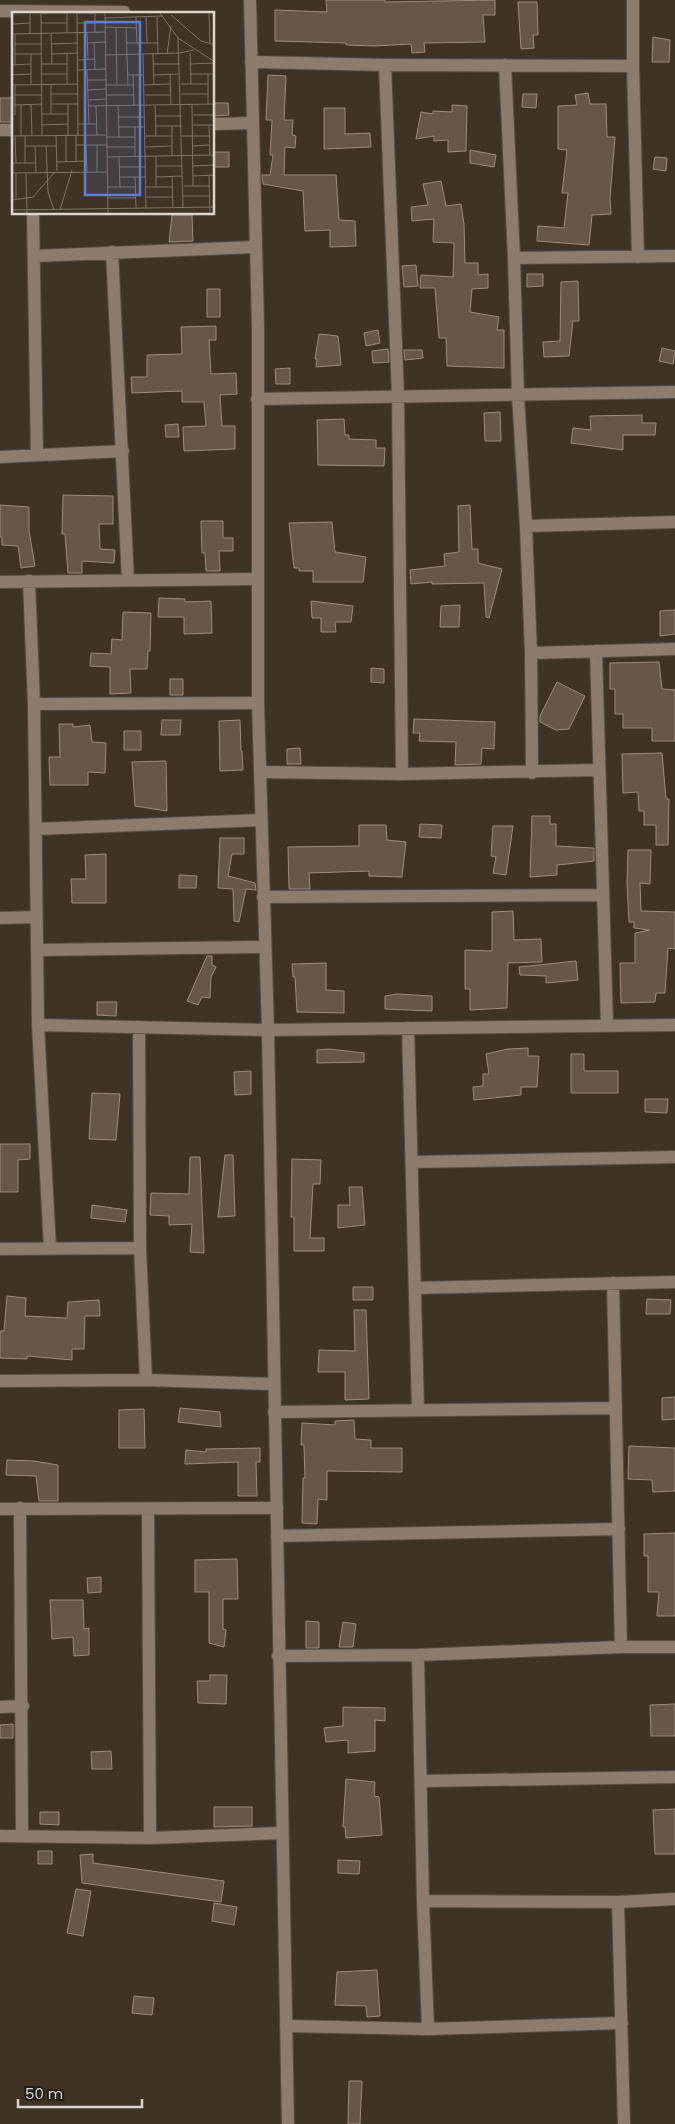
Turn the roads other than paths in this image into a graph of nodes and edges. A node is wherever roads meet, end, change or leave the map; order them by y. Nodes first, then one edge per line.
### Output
1 (250, 0) edge
2 (634, 0) edge
3 (124, 9) edge
4 (0, 11) edge
5 (252, 62) junction
6 (385, 65) junction
7 (504, 65) junction
8 (632, 66) junction
9 (252, 123) junction
10 (215, 124) edge
11 (33, 215) edge
12 (255, 248) junction
13 (112, 252) junction
14 (35, 256) junction
15 (638, 256) junction
16 (675, 256) edge
17 (514, 258) junction
18 (675, 392) edge
19 (518, 395) junction
20 (398, 396) junction
21 (257, 399) junction
22 (123, 451) junction
23 (37, 455) junction
24 (0, 457) edge
25 (675, 522) edge
26 (526, 526) junction
27 (258, 579) junction
28 (128, 580) junction
29 (28, 581) junction
30 (0, 582) edge
31 (675, 649) edge
32 (596, 651) junction
33 (531, 652) junction
34 (258, 703) junction
35 (34, 704) junction
36 (598, 770) junction
37 (260, 772) junction
38 (532, 773) junction
39 (402, 774) junction
40 (261, 820) junction
41 (36, 829) junction
42 (603, 895) junction
43 (263, 897) junction
44 (0, 918) edge
45 (36, 918) junction
46 (265, 947) junction
47 (37, 950) junction
48 (675, 1024) edge
49 (38, 1025) junction
50 (607, 1025) junction
51 (139, 1027) junction
52 (408, 1028) junction
53 (268, 1030) junction
54 (675, 1157) edge
55 (412, 1162) junction
56 (50, 1248) junction
57 (140, 1248) junction
58 (0, 1249) edge
59 (675, 1282) edge
60 (614, 1283) junction
61 (415, 1288) junction
62 (146, 1380) junction
63 (0, 1381) edge
64 (273, 1384) junction
65 (616, 1408) junction
66 (418, 1410) junction
67 (274, 1412) junction
68 (20, 1508) junction
69 (277, 1508) junction
70 (0, 1509) edge
71 (148, 1509) junction
72 (618, 1529) junction
73 (277, 1536) junction
74 (621, 1647) junction
75 (675, 1647) edge
76 (418, 1655) junction
77 (278, 1656) junction
78 (23, 1706) junction
79 (0, 1707) edge
80 (675, 1777) edge
81 (422, 1781) junction
82 (282, 1833) junction
83 (0, 1836) edge
84 (22, 1836) junction
85 (150, 1838) junction
86 (675, 1899) edge
87 (423, 1900) junction
88 (618, 1902) junction
89 (622, 2023) junction
90 (286, 2026) junction
91 (428, 2029) junction
92 (288, 2124) edge
93 (624, 2124) edge

1 - 5 street
2 - 8 street
3 - 4 street
5 - 6 street
5 - 9 street
6 - 7 street
6 - 20 street
7 - 8 street
7 - 17 street
8 - 15 street
9 - 10 street
9 - 12 street
11 - 14 street
12 - 13 street
12 - 21 street
13 - 14 street
13 - 22 street
14 - 23 street
15 - 16 street
15 - 17 street
17 - 19 street
18 - 19 street
19 - 20 street
19 - 26 street
20 - 21 street
20 - 39 street
21 - 27 street
22 - 23 street
22 - 28 street
23 - 24 street
25 - 26 street
26 - 33 street
27 - 28 street
27 - 34 street
28 - 29 street
29 - 30 street
29 - 35 street
31 - 32 street
32 - 33 street
32 - 36 street
33 - 38 street
34 - 35 street
34 - 37 street
35 - 41 street
36 - 38 street
36 - 42 street
37 - 39 street
37 - 40 street
38 - 39 street
40 - 41 street
40 - 43 street
41 - 45 street
42 - 43 street
42 - 50 street
43 - 46 street
44 - 45 street
45 - 47 street
46 - 47 street
46 - 53 street
47 - 49 street
48 - 50 street
49 - 51 street
49 - 56 street
50 - 52 street
51 - 53 street
51 - 57 street
52 - 53 street
52 - 55 street
53 - 64 street
54 - 55 street
55 - 61 street
56 - 57 street
56 - 58 street
57 - 62 street
59 - 60 street
60 - 61 street
60 - 65 street
61 - 66 street
62 - 63 street
62 - 64 street
64 - 67 street
65 - 66 street
65 - 72 street
66 - 67 street
67 - 69 street
68 - 70 street
68 - 71 street
68 - 78 street
69 - 71 street
69 - 73 street
71 - 85 street
72 - 73 street
72 - 74 street
73 - 77 street
74 - 75 street
74 - 76 street
76 - 77 street
76 - 81 street
77 - 82 street
78 - 79 street
78 - 84 street
80 - 81 street
81 - 87 street
82 - 85 street
82 - 90 street
83 - 84 street
84 - 85 street
86 - 88 street
87 - 88 street
87 - 91 street
88 - 89 street
89 - 91 street
89 - 93 street
90 - 91 street
90 - 92 street

